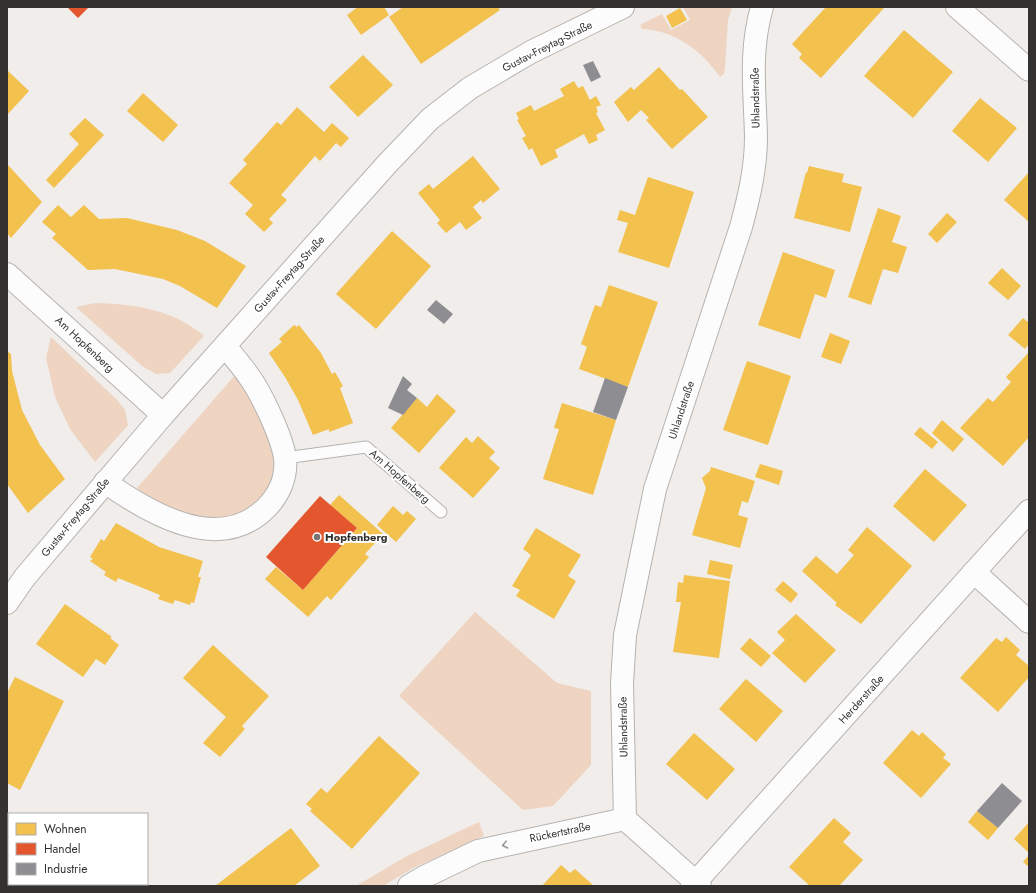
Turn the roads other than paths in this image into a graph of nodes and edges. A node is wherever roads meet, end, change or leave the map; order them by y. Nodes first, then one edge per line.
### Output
1 (623, 7) edge
2 (762, 7) edge
3 (957, 7) edge
4 (1029, 70) edge
5 (7, 274) edge
6 (225, 346) junction
7 (162, 415) junction
8 (285, 458) junction
9 (105, 482) junction
10 (1029, 511) edge
11 (441, 512) dead end
12 (974, 572) junction
13 (7, 602) edge
14 (1029, 622) edge
15 (625, 819) junction
16 (696, 885) edge
17 (409, 886) edge

1 - 6 street, Gustav-Freytag-Straße
2 - 15 street, Uhlandstraße
3 - 4 street
5 - 7 street, Am Hopfenberg
6 - 7 street, Gustav-Freytag-Straße
6 - 8 street
7 - 9 street, Gustav-Freytag-Straße
8 - 9 street
8 - 11 lane, Am Hopfenberg
9 - 13 street, Gustav-Freytag-Straße
10 - 12 street, Herderstraße
12 - 14 street
12 - 16 street, Herderstraße
15 - 16 street
15 -> 17 street, Rückertstraße

